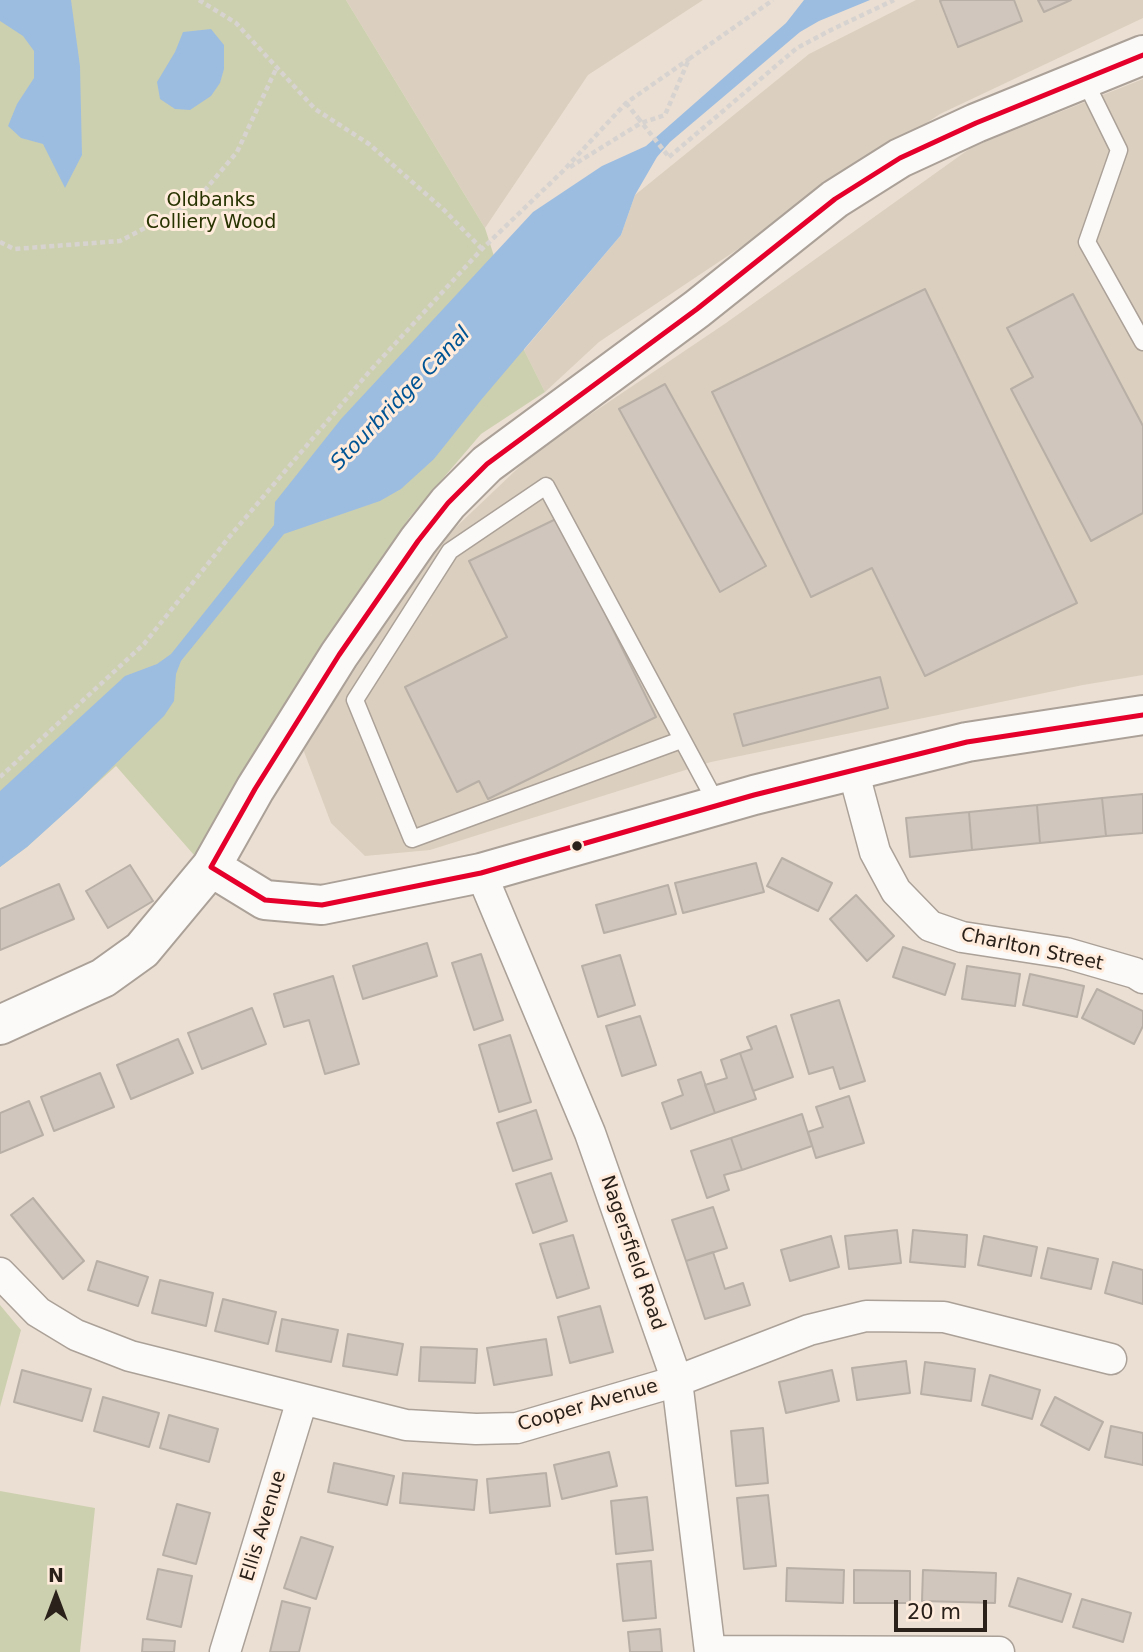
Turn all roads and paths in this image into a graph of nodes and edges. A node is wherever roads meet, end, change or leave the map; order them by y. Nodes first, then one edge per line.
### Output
1 (199, 0) edge
2 (773, 0) edge
3 (894, 0) edge
4 (1143, 55) edge
5 (689, 59) junction
6 (277, 67) junction
7 (1084, 79) junction
8 (626, 103) junction
9 (563, 171) junction
10 (0, 242) edge
11 (482, 249) junction
12 (1143, 342) edge
13 (1143, 715) edge
14 (681, 740) junction
15 (853, 770) junction
16 (0, 777) edge
17 (718, 806) junction
18 (211, 867) junction
19 (481, 873) junction
20 (1143, 978) edge
21 (0, 1025) edge
22 (0, 1273) edge
23 (1111, 1359) dead end
24 (677, 1381) junction
25 (302, 1400) junction
26 (710, 1651) edge
27 (225, 1652) edge
28 (999, 1652) edge

1 - 6 path
2 - 5 path
3 - 8 path, bridge
4 - 7 main road
5 - 8 path
5 - 9 path
6 - 10 path
6 - 11 path
7 - 12 lane
7 - 18 main road
8 - 9 path
9 - 11 path
11 - 16 path
13 - 15 main road
14 - 14 lane
14 - 17 lane
15 - 17 main road
15 - 20 street, Charlton Street
17 - 19 main road
18 - 19 main road
18 - 21 main road
19 - 24 street, Nagersfield Road
22 - 25 street, Cooper Avenue
23 - 24 street, Cooper Avenue
24 - 25 street, Cooper Avenue
24 - 26 street, Nagersfield Road
25 - 27 street, Ellis Avenue
26 - 28 street

